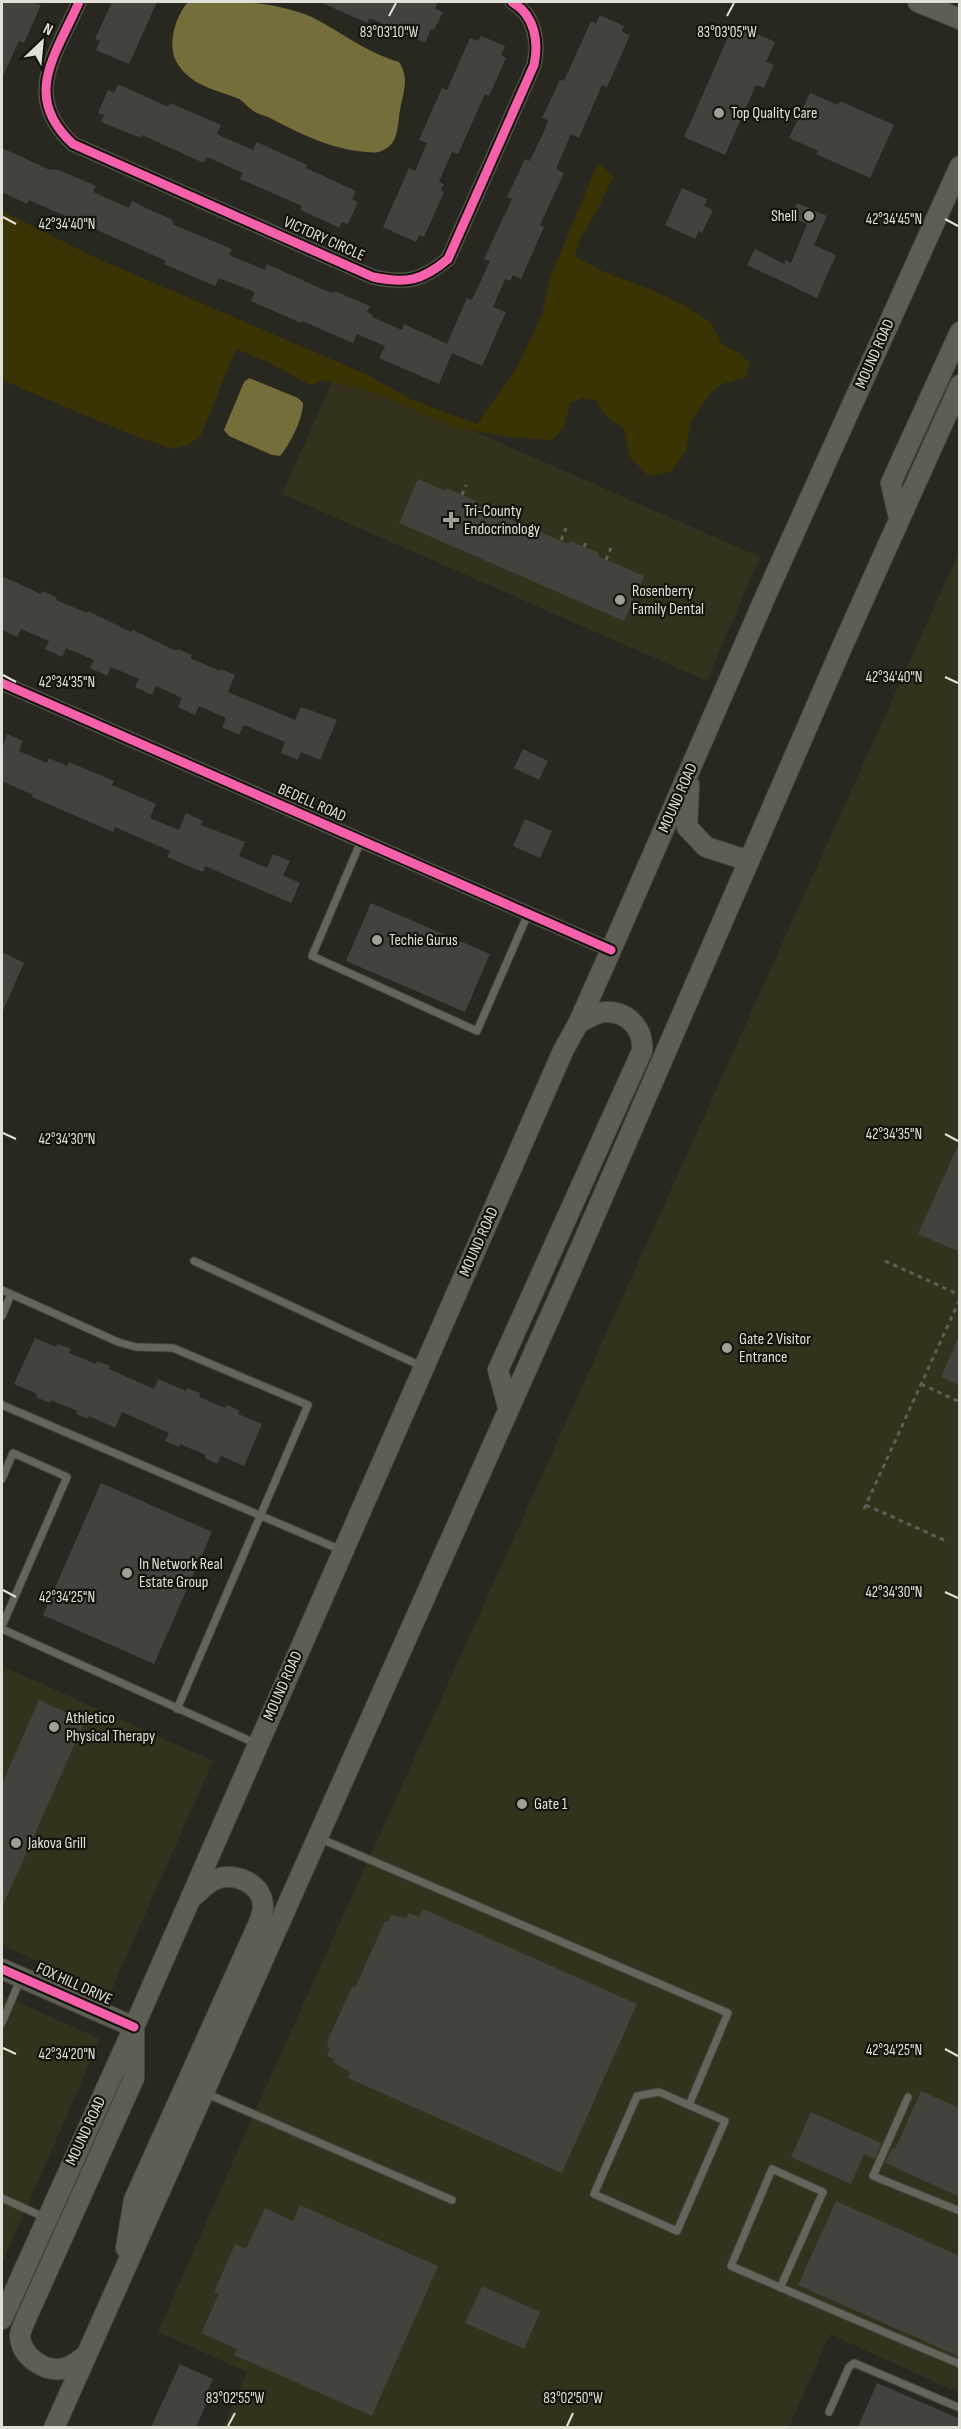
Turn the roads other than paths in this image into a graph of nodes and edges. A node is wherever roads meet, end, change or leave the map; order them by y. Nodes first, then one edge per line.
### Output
1 (79, 2) edge
2 (512, 2) edge
3 (918, 2) edge
4 (960, 20) edge
5 (957, 177) edge
6 (960, 332) edge
7 (960, 385) edge
8 (899, 518) junction
9 (2, 683) edge
10 (690, 770) junction
11 (361, 840) junction
12 (749, 861) junction
13 (528, 914) junction
14 (611, 950) junction
15 (579, 1022) junction
16 (194, 1261) dead end
17 (2, 1290) edge
18 (11, 1294) junction
19 (2, 1316) edge
20 (423, 1368) junction
21 (2, 1405) edge
22 (508, 1407) junction
23 (2, 1479) edge
24 (262, 1517) junction
25 (342, 1551) junction
26 (2, 1628) edge
27 (177, 1709) junction
28 (257, 1744) junction
29 (317, 1837) junction
30 (188, 1900) junction
31 (2, 1969) edge
32 (21, 1978) junction
33 (2, 2023) edge
34 (134, 2027) junction
35 (195, 2088) junction
36 (908, 2097) dead end
37 (688, 2105) junction
38 (2, 2198) edge
39 (452, 2200) dead end
40 (960, 2211) edge
41 (47, 2218) junction
42 (67, 2227) junction
43 (780, 2288) junction
44 (2, 2319) edge
45 (86, 2355) junction
46 (960, 2364) edge
47 (960, 2408) edge
48 (828, 2412) dead end
49 (54, 2427) edge

1 - 2 street, VICTORY CIRCLE
3 - 4 main road
5 - 10 main road, MOUND ROAD
6 - 8 main road
7 - 8 main road
8 - 12 main road
9 - 11 street, BEDELL ROAD
10 - 12 main road
10 - 14 main road, MOUND ROAD
11 - 13 street, BEDELL ROAD
11 - 13 lane
12 - 22 main road
13 - 14 street, BEDELL ROAD
14 - 15 main road, MOUND ROAD
15 - 20 main road, MOUND ROAD
15 - 22 main road
16 - 20 lane
17 - 18 lane
18 - 19 lane
18 - 24 lane
20 - 25 main road, MOUND ROAD
21 - 24 lane
22 - 29 main road
23 - 26 lane
24 - 25 lane
24 - 27 lane
25 - 28 main road, MOUND ROAD
26 - 27 lane
27 - 28 lane
28 - 30 main road, MOUND ROAD
29 - 35 main road
29 - 37 lane
30 - 34 main road, MOUND ROAD
30 - 35 main road
31 - 32 main road, FOX HILL DRIVE
32 - 33 lane
32 - 34 main road, FOX HILL DRIVE
34 - 41 main road, MOUND ROAD
34 - 42 main road
35 - 39 lane
35 - 45 main road
36 - 40 lane
37 - 37 lane
38 - 41 lane
41 - 42 lane
41 - 44 main road, MOUND ROAD
42 - 45 main road
43 - 43 lane
43 - 46 lane
45 - 49 main road
47 - 48 lane

